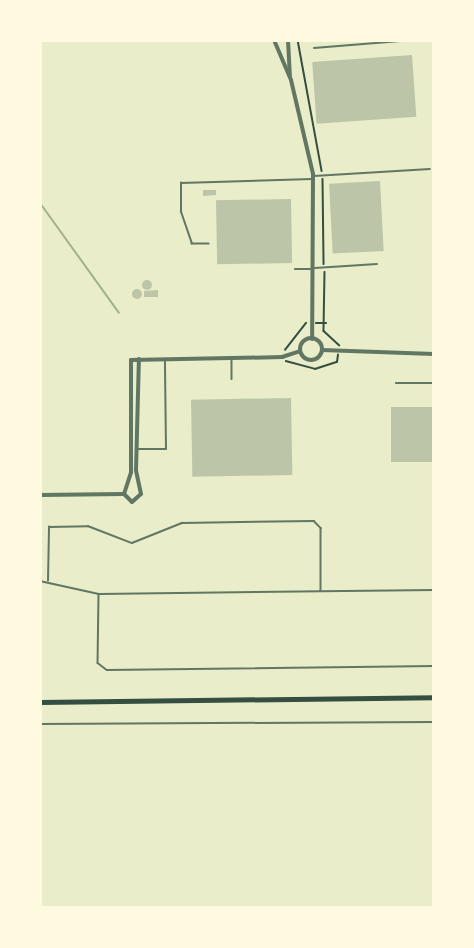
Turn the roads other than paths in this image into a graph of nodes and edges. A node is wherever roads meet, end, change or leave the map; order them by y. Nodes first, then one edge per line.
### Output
1 (275, 40) edge
2 (283, 40) edge
3 (288, 40) edge
4 (413, 40) edge
5 (314, 48) dead end
6 (291, 80) junction
7 (430, 169) dead end
8 (313, 177) junction
9 (209, 244) dead end
10 (377, 264) dead end
11 (314, 268) junction
12 (295, 269) dead end
13 (312, 339) junction
14 (322, 350) junction
15 (300, 351) junction
16 (434, 354) edge
17 (232, 357) junction
18 (165, 358) junction
19 (139, 359) junction
20 (232, 379) dead end
21 (396, 383) dead end
22 (434, 383) edge
23 (136, 449) junction
24 (129, 486) junction
25 (137, 486) junction
26 (124, 494) junction
27 (40, 495) edge
28 (40, 581) edge
29 (48, 581) junction
30 (434, 590) edge
31 (321, 591) junction
32 (99, 594) junction
33 (434, 666) edge
34 (434, 698) edge
35 (40, 702) edge
36 (434, 722) edge
37 (40, 724) edge

1 - 2 street
1 - 6 street
3 - 6 street
4 - 5 lane
6 - 8 street
7 - 8 lane
8 - 9 lane
8 - 11 street
10 - 11 lane
11 - 12 lane
11 - 13 street
13 - 14 street
13 - 15 street
14 - 15 street
14 - 16 street
15 - 17 street
17 - 18 street
17 - 20 lane
18 - 19 street
18 - 23 lane
19 - 23 street
19 - 24 street
21 - 22 lane
23 - 25 street
24 - 25 street
24 - 26 street
25 - 26 street
26 - 27 street
28 - 29 lane
29 - 31 lane
29 - 32 lane
30 - 31 lane
31 - 32 lane
32 - 33 lane
34 - 35 main road
36 - 37 lane

